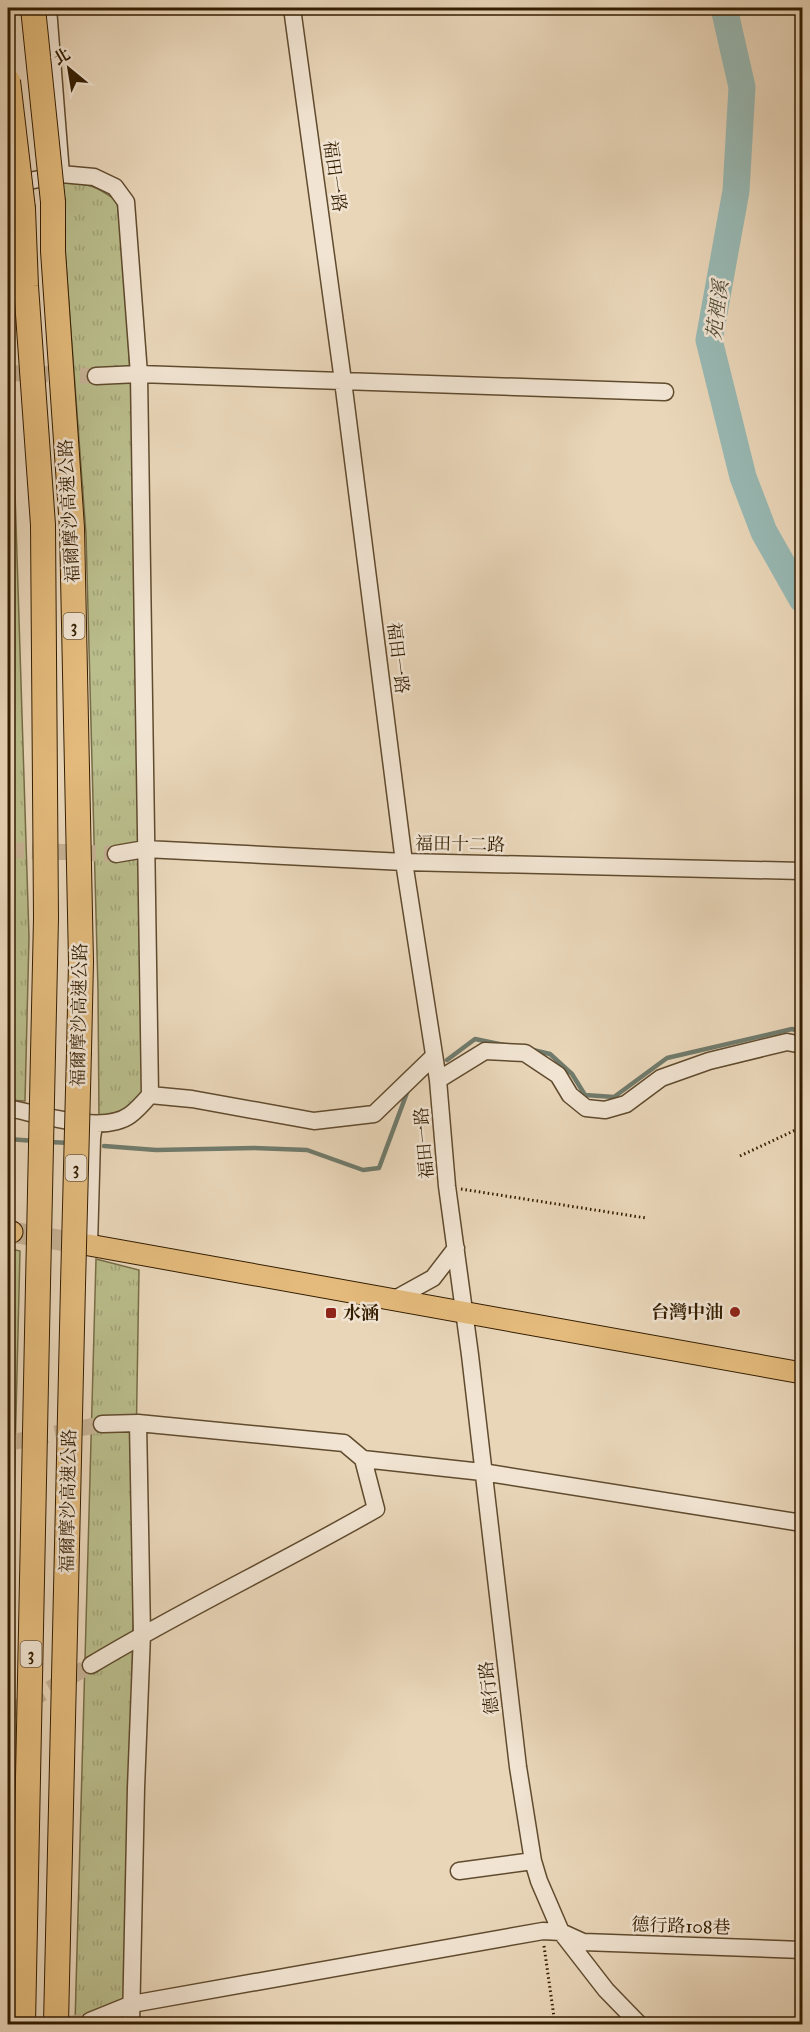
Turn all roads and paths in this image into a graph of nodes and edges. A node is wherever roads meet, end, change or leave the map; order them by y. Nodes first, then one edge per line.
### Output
1 (33, 8) edge
2 (48, 8) edge
3 (292, 8) edge
4 (8, 81) edge
5 (61, 174) junction
6 (8, 185) edge
7 (139, 374) junction
8 (96, 376) tunnel mouth
9 (343, 381) junction
10 (665, 392) dead end
11 (145, 849) junction
12 (116, 854) tunnel mouth
13 (404, 862) junction
14 (802, 871) edge
15 (802, 1045) edge
16 (433, 1056) junction
17 (438, 1080) junction
18 (150, 1095) junction
19 (8, 1108) edge
20 (94, 1125) junction
21 (802, 1127) edge
22 (740, 1156) dead end
23 (447, 1186) junction
24 (646, 1218) dead end
25 (89, 1245) joint
26 (456, 1248) junction
27 (395, 1299) junction
28 (464, 1313) junction
29 (802, 1373) edge
30 (138, 1423) junction
31 (102, 1424) tunnel mouth
32 (363, 1459) junction
33 (482, 1472) junction
34 (802, 1523) edge
35 (142, 1634) junction
36 (91, 1665) tunnel mouth
37 (533, 1861) junction
38 (459, 1871) dead end
39 (543, 1931) junction
40 (561, 1932) junction
41 (802, 1950) edge
42 (132, 2004) junction
43 (90, 2021) dead end
44 (23, 2025) edge
45 (56, 2025) edge
46 (131, 2025) edge
47 (555, 2025) edge
48 (639, 2025) edge

1 - 45 highway, 福爾摩沙高速公路 / 3, bridge
2 - 5 street
3 - 9 street, 福田一路
4 - 44 highway, 福爾摩沙高速公路 / 3, bridge
5 - 6 street
5 - 7 street
7 - 8 street
7 - 9 street
7 - 11 street
9 - 10 street
9 - 13 street, 福田一路
11 - 12 street, 福田十二路
11 - 13 street, 福田十二路
11 - 18 street
13 - 14 street, 福田十二路
13 - 16 street, 福田一路
15 - 17 street
16 - 17 street, 福田一路
16 - 18 street
17 - 23 street, 福田一路
18 - 20 street
19 - 20 street
20 - 25 street
21 - 22 path
23 - 24 path
23 - 26 street, 福田一路
25 - 27 main road
26 - 27 street
26 - 28 street, 福田一路
27 - 28 main road
28 - 29 main road
28 - 33 street, 德行路
30 - 31 street
30 - 32 street
30 - 35 street
32 - 33 street
32 - 35 street
33 - 34 street
33 - 37 street, 德行路
35 - 36 street
35 - 42 street
37 - 38 street
37 - 40 street, 德行路
39 - 40 street, 德行路108巷
39 - 42 street, 德行路108巷
39 - 47 path
40 - 41 street, 德行路108巷
40 - 48 street, 德行路
42 - 43 street, 德行路108巷
42 - 46 street

